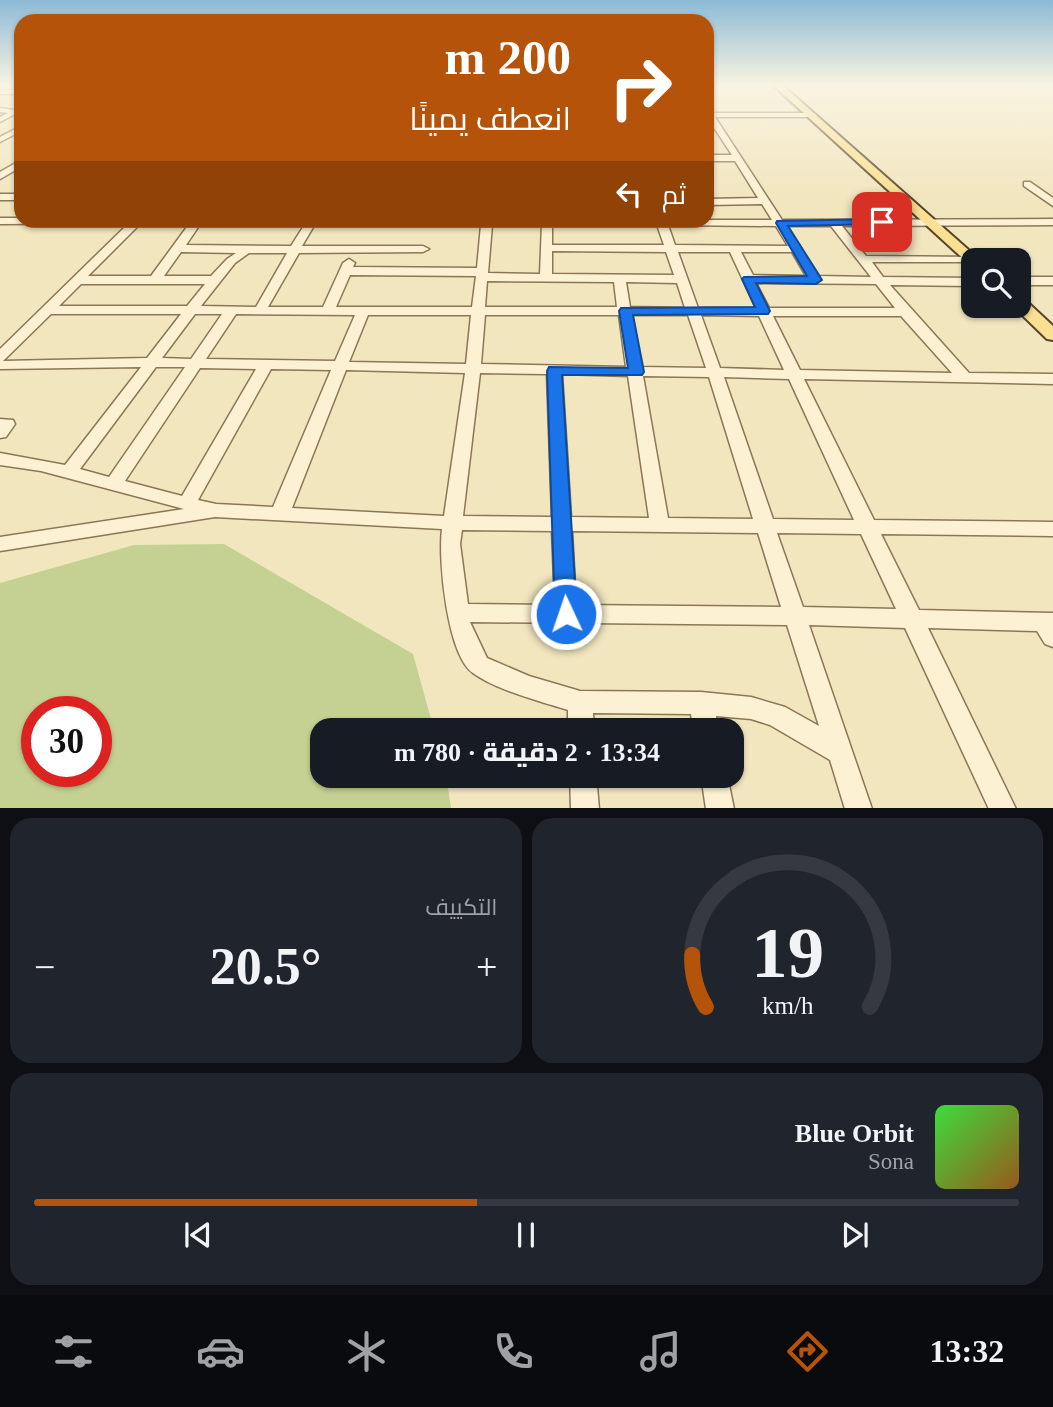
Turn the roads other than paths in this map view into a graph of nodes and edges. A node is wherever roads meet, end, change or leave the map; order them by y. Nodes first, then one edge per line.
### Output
1 (715, 123) edge
2 (821, 123) edge
3 (714, 128) edge
4 (719, 128) junction
5 (714, 158) edge
6 (738, 158) junction
7 (1027, 184) dead end
8 (766, 201) junction
9 (714, 202) edge
10 (1053, 203) edge
11 (714, 222) edge
12 (833, 222) junction
13 (931, 222) junction
14 (1053, 222) edge
15 (781, 223) junction
16 (131, 228) edge
17 (192, 228) edge
18 (308, 228) edge
19 (428, 228) edge
20 (486, 228) edge
21 (547, 228) edge
22 (664, 228) edge
23 (177, 248) junction
24 (296, 248) junction
25 (356, 248) junction
26 (424, 248) junction
27 (546, 248) junction
28 (672, 249) junction
29 (734, 249) junction
30 (797, 249) junction
31 (961, 249) edge
32 (243, 250) junction
33 (863, 259) junction
34 (961, 260) edge
35 (346, 271) junction
36 (417, 271) junction
37 (482, 274) junction
38 (546, 278) junction
39 (619, 278) junction
40 (683, 279) junction
41 (748, 279) junction
42 (78, 280) junction
43 (155, 280) junction
44 (214, 280) junction
45 (816, 280) junction
46 (880, 281) junction
47 (1031, 281) edge
48 (1053, 281) edge
49 (961, 282) edge
50 (47, 310) junction
51 (192, 310) junction
52 (232, 310) junction
53 (260, 310) junction
54 (328, 310) junction
55 (363, 310) junction
56 (479, 310) junction
57 (625, 311) junction
58 (694, 311) junction
59 (764, 311) junction
60 (905, 312) junction
61 (1031, 314) edge
62 (1053, 335) edge
63 (0, 357) edge
64 (153, 362) junction
65 (196, 363) junction
66 (0, 365) edge
67 (267, 365) junction
68 (342, 366) junction
69 (473, 369) junction
70 (554, 371) junction
71 (637, 372) junction
72 (716, 374) junction
73 (795, 375) junction
74 (965, 378) junction
75 (1053, 379) edge
76 (0, 424) edge
77 (0, 433) edge
78 (0, 459) edge
79 (68, 472) junction
80 (113, 484) junction
81 (187, 503) junction
82 (216, 511) junction
83 (280, 514) junction
84 (452, 523) junction
85 (561, 524) junction
86 (660, 525) junction
87 (765, 526) junction
88 (868, 527) junction
89 (1053, 528) edge
90 (0, 544) edge
91 (458, 613) junction
92 (566, 614) junction
93 (795, 616) junction
94 (912, 619) junction
95 (1050, 627) edge
96 (580, 702) junction
97 (701, 703) junction
98 (581, 718) edge
99 (704, 718) edge
100 (840, 752) junction
101 (583, 788) edge
102 (716, 788) edge
103 (584, 808) edge
104 (720, 808) edge
105 (859, 808) edge
106 (1003, 808) edge

1 - 4 street
2 - 13 main road
3 - 4 street
4 - 6 street
5 - 6 street
6 - 8 street
7 - 10 street
8 - 9 street
8 - 15 street
11 - 15 street
12 - 13 street
12 - 15 street
12 - 33 street
13 - 14 street
13 - 31 main road
15 - 30 street
16 - 42 street
17 - 23 street
18 - 24 street
19 - 26 street
20 - 37 street
21 - 27 street
22 - 28 street
23 - 32 street
23 - 43 street
24 - 25 street
24 - 32 street
24 - 53 street
25 - 26 street
25 - 35 street
26 - 36 street
27 - 28 street
27 - 38 street
28 - 29 street
28 - 40 street
29 - 30 street
29 - 41 street
30 - 45 street
32 - 44 street
33 - 34 street
33 - 46 street
35 - 36 street
35 - 54 street
36 - 37 street
37 - 38 street
37 - 56 street
38 - 39 street
39 - 40 street
39 - 57 street
40 - 58 street
41 - 45 street
41 - 59 street
42 - 43 street
42 - 50 street
43 - 44 street
44 - 51 street
45 - 46 street
46 - 49 street
46 - 60 street
47 - 48 street
50 - 51 street
50 - 63 street
51 - 52 street
51 - 64 street
52 - 53 street
52 - 65 street
53 - 54 street
54 - 55 street
55 - 56 street
55 - 68 street
56 - 57 street
56 - 69 street
57 - 58 street
57 - 71 street
58 - 59 street
58 - 72 street
59 - 60 street
59 - 73 street
60 - 74 street
61 - 62 main road
64 - 65 street
64 - 66 street
64 - 79 street
65 - 67 street
65 - 80 street
67 - 68 street
67 - 81 street
68 - 69 street
68 - 83 street
69 - 70 street
69 - 84 street
70 - 71 street
70 - 85 street
71 - 72 street
71 - 86 street
72 - 73 street
72 - 87 street
73 - 74 street
73 - 88 street
74 - 75 street
76 - 77 street
78 - 79 street
79 - 80 street
80 - 81 street
81 - 82 street
82 - 83 street
82 - 90 street
83 - 84 street
84 - 85 street
84 - 91 street
85 - 86 street
85 - 92 street
86 - 87 street
87 - 88 street
87 - 93 street
88 - 89 street
88 - 94 street
91 - 92 street
91 - 96 street
92 - 93 street
93 - 94 street
93 - 100 street
94 - 95 street
94 - 106 street
96 - 97 street
96 - 98 street
97 - 99 street
97 - 100 street
100 - 105 street
101 - 103 street
102 - 104 street

